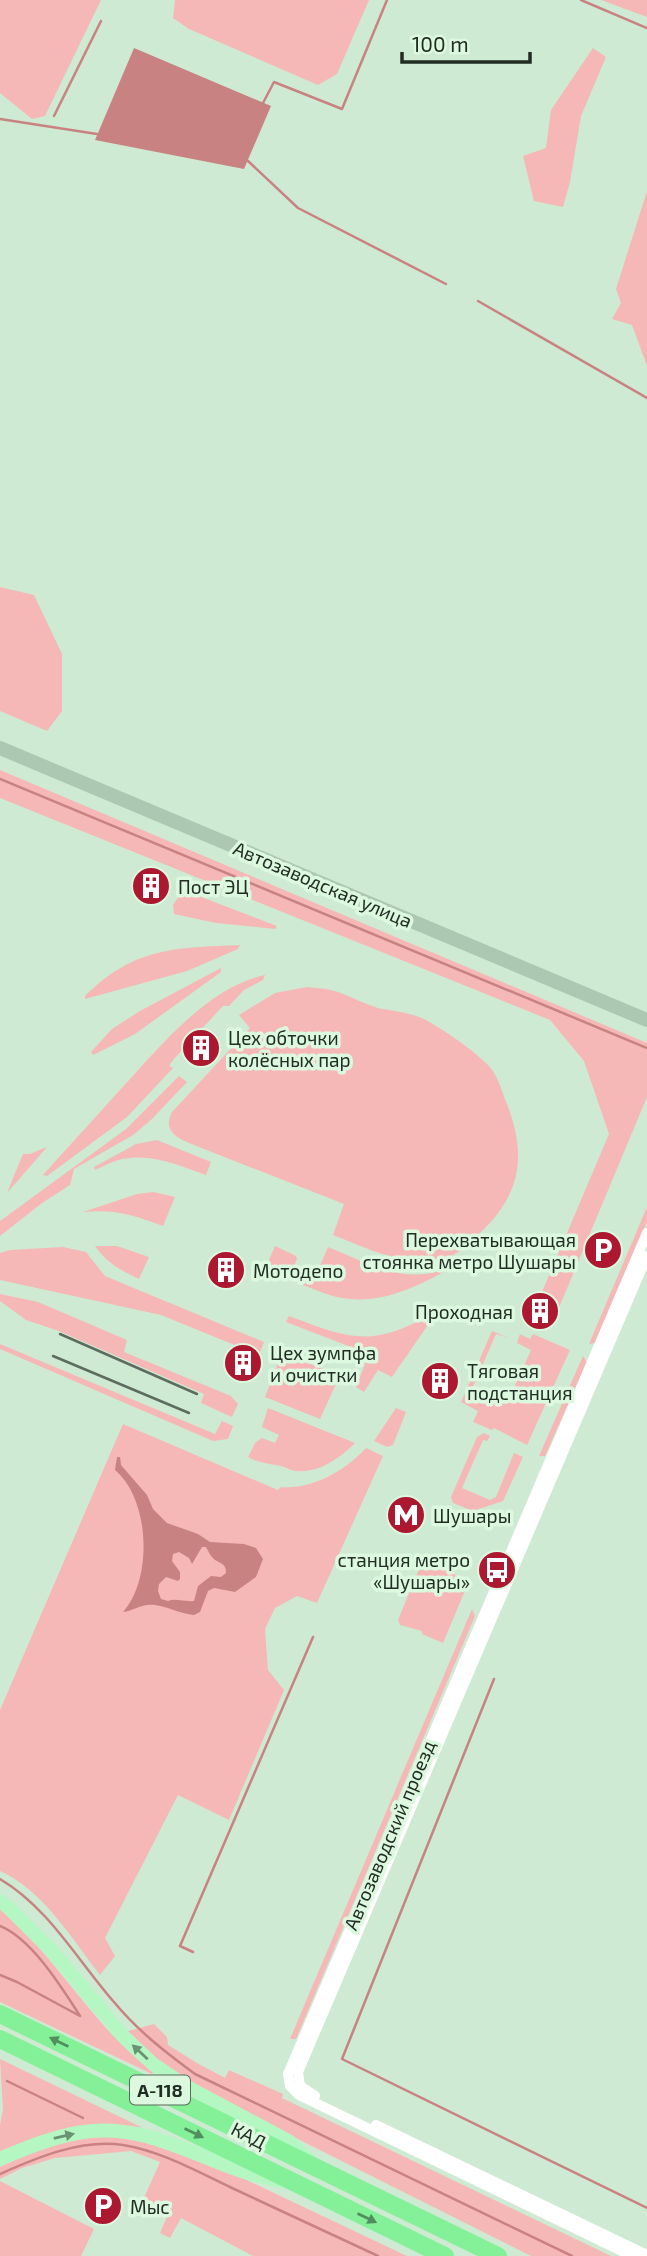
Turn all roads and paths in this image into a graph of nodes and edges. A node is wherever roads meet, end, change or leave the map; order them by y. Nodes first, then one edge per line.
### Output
1 (0, 738) edge
2 (0, 748) edge
3 (647, 1009) edge
4 (647, 1020) edge
5 (647, 1233) edge
6 (647, 1256) edge
7 (0, 1901) edge
8 (0, 2014) edge
9 (0, 2039) edge
10 (0, 2160) edge
11 (318, 2169) junction
12 (306, 2189) junction
13 (647, 2255) edge
14 (445, 2256) edge
15 (498, 2256) edge
16 (632, 2256) edge

1 - 3 street, Автозаводская улица
2 - 4 street, Автозаводская улица
5 - 16 street, Автозаводский проезд
6 - 13 street, Автозаводский проезд
11 -> 7 main road
11 -> 8 highway, КАД / А-118
9 -> 12 highway, КАД / А-118
10 -> 12 main road
11 - 15 highway, КАД / А-118
12 -> 14 highway, КАД / А-118

